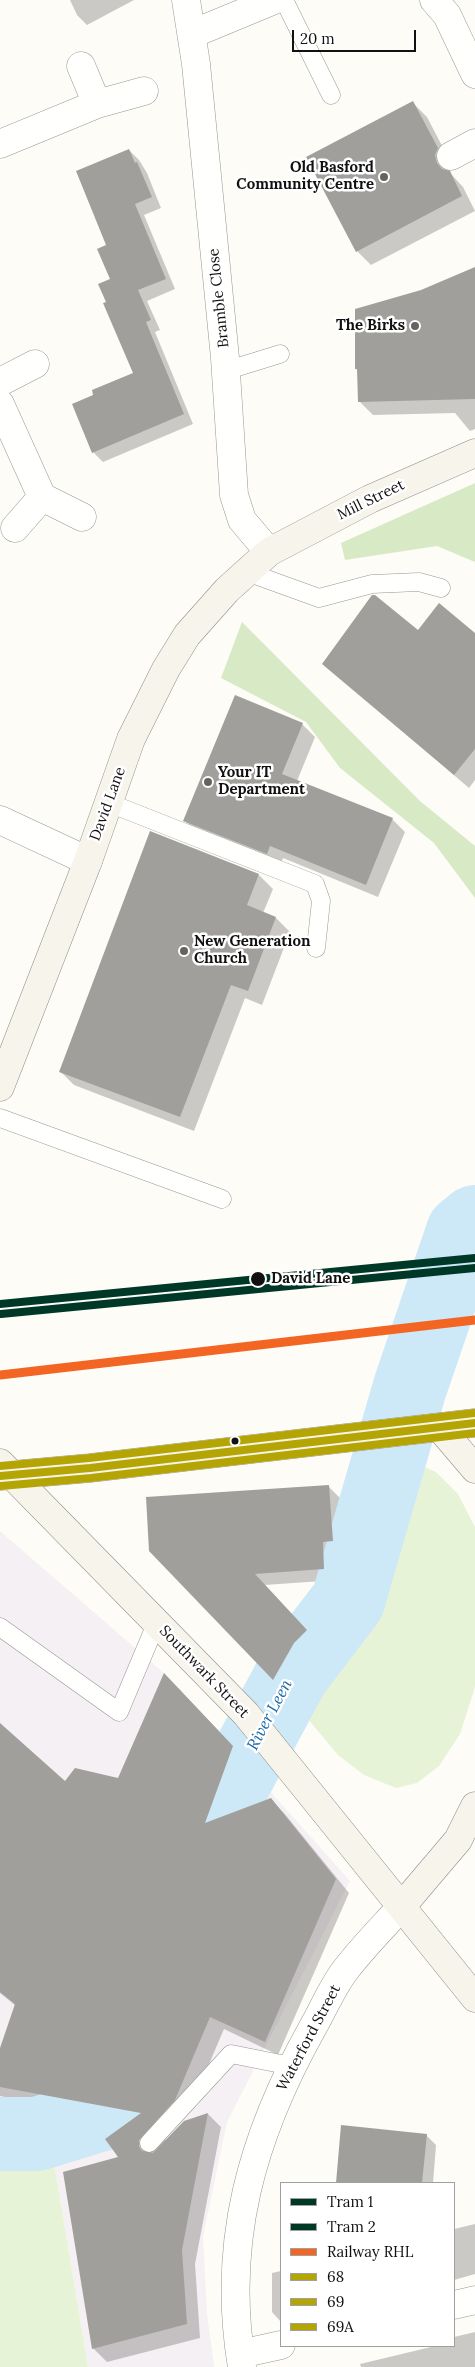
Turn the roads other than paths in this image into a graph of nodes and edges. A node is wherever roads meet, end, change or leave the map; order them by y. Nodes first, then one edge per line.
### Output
1 (186, 0) edge
2 (274, 0) edge
3 (284, 0) edge
4 (434, 0) edge
5 (192, 34) junction
6 (81, 66) dead end
7 (475, 74) edge
8 (144, 91) dead end
9 (331, 95) dead end
10 (97, 104) junction
11 (475, 143) edge
12 (0, 144) edge
13 (450, 156) dead end
14 (280, 354) dead end
15 (35, 364) dead end
16 (225, 371) junction
17 (0, 382) edge
18 (0, 404) edge
19 (475, 453) edge
20 (42, 497) junction
21 (82, 517) dead end
22 (15, 528) dead end
23 (268, 552) junction
24 (247, 572) junction
25 (441, 588) dead end
26 (108, 804) junction
27 (0, 820) edge
28 (88, 861) junction
29 (316, 948) dead end
30 (0, 1087) edge
31 (0, 1118) edge
32 (222, 1199) dead end
33 (475, 1423) edge
34 (440, 1428) junction
35 (475, 1469) edge
36 (4, 1472) edge
37 (156, 1624) junction
38 (0, 1627) edge
39 (475, 1806) edge
40 (402, 1906) junction
41 (475, 1998) edge
42 (291, 2066) junction
43 (148, 2143) dead end
44 (475, 2300) edge
45 (455, 2305) edge
46 (280, 2345) edge
47 (241, 2360) edge

1 - 5 street, Bramble Close
2 - 5 street
3 - 9 lane
4 - 7 street
5 - 16 street, Bramble Close
6 - 10 street
8 - 10 street
10 - 12 street
11 - 13 street
14 - 16 lane
15 - 17 street
16 - 23 street, Bramble Close
18 - 20 street
19 - 23 main road, Mill Street
20 - 21 street
20 - 22 street
23 - 24 main road, David Lane
24 - 25 lane
24 - 26 main road, David Lane
26 - 28 main road, David Lane
26 - 29 lane
27 - 28 street
28 - 30 main road, David Lane
31 - 32 lane
33 - 34 main road
34 - 35 main road
34 - 36 main road
36 - 37 main road, Southwark Street
37 - 38 lane
37 - 40 main road, Southwark Street
39 - 40 main road
40 - 41 main road, Southwark Street
40 - 42 street, Waterford Street
42 - 43 lane
42 - 47 street, Waterford Street
44 - 45 street
46 - 47 street

